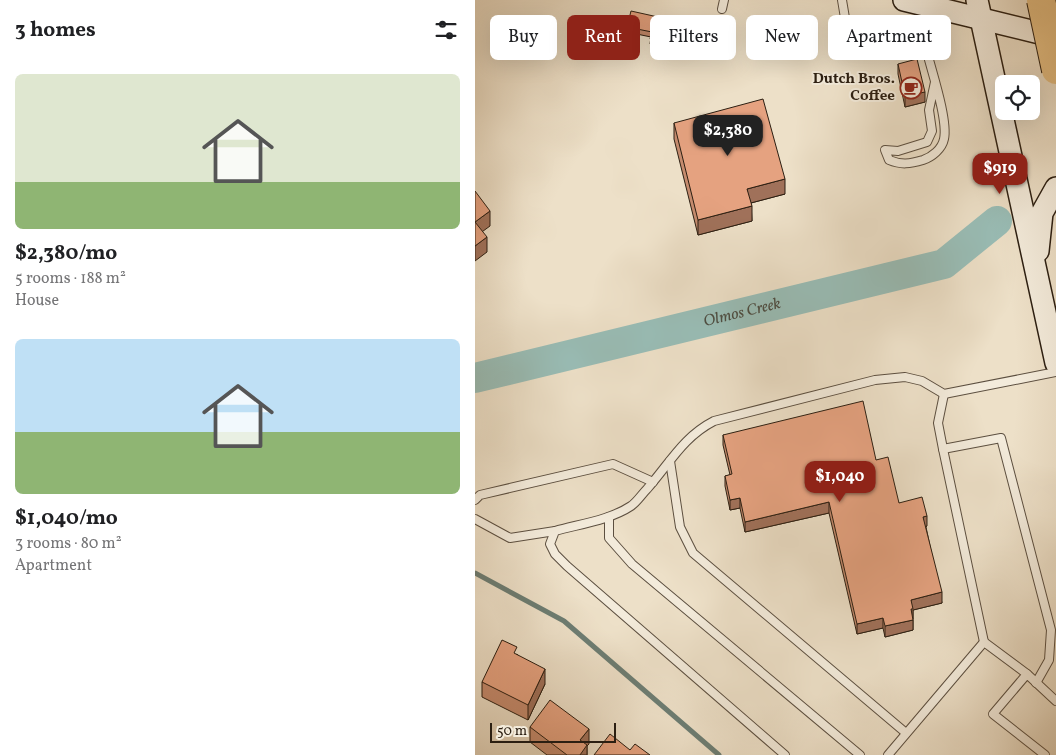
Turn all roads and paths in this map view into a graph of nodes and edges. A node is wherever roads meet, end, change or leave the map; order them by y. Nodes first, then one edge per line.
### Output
1 (724, 0) edge
2 (843, 0) edge
3 (904, 0) edge
4 (1041, 0) edge
5 (722, 9) dead end
6 (979, 10) edge
7 (845, 15) edge
8 (1056, 37) edge
9 (929, 60) edge
10 (1056, 70) edge
11 (935, 82) junction
12 (1056, 188) edge
13 (1037, 283) junction
14 (1056, 363) edge
15 (1056, 372) edge
16 (944, 394) junction
17 (943, 449) junction
18 (670, 462) junction
19 (653, 482) junction
20 (475, 500) edge
21 (609, 517) junction
22 (475, 519) edge
23 (555, 531) junction
24 (984, 642) junction
25 (1027, 674) junction
26 (1036, 683) junction
27 (1056, 701) edge
28 (906, 733) junction
29 (785, 755) edge
30 (859, 755) edge
31 (887, 755) edge
32 (1045, 755) edge

1 - 5 lane
2 - 7 lane
3 - 6 main road
4 - 10 highway, bridge
6 - 8 main road
6 - 13 main road
9 - 11 lane
11 - 11 lane
12 - 13 main road
13 - 14 main road
15 - 16 lane
16 - 17 lane
16 - 18 lane
17 - 24 lane
17 - 26 lane
18 - 19 lane
18 - 28 lane
19 - 20 lane
19 - 21 lane
21 - 23 lane
21 - 30 lane
22 - 23 lane
23 - 29 lane
24 - 25 lane
24 - 28 lane
25 - 26 lane
25 - 32 lane
26 - 27 lane
28 - 31 lane

